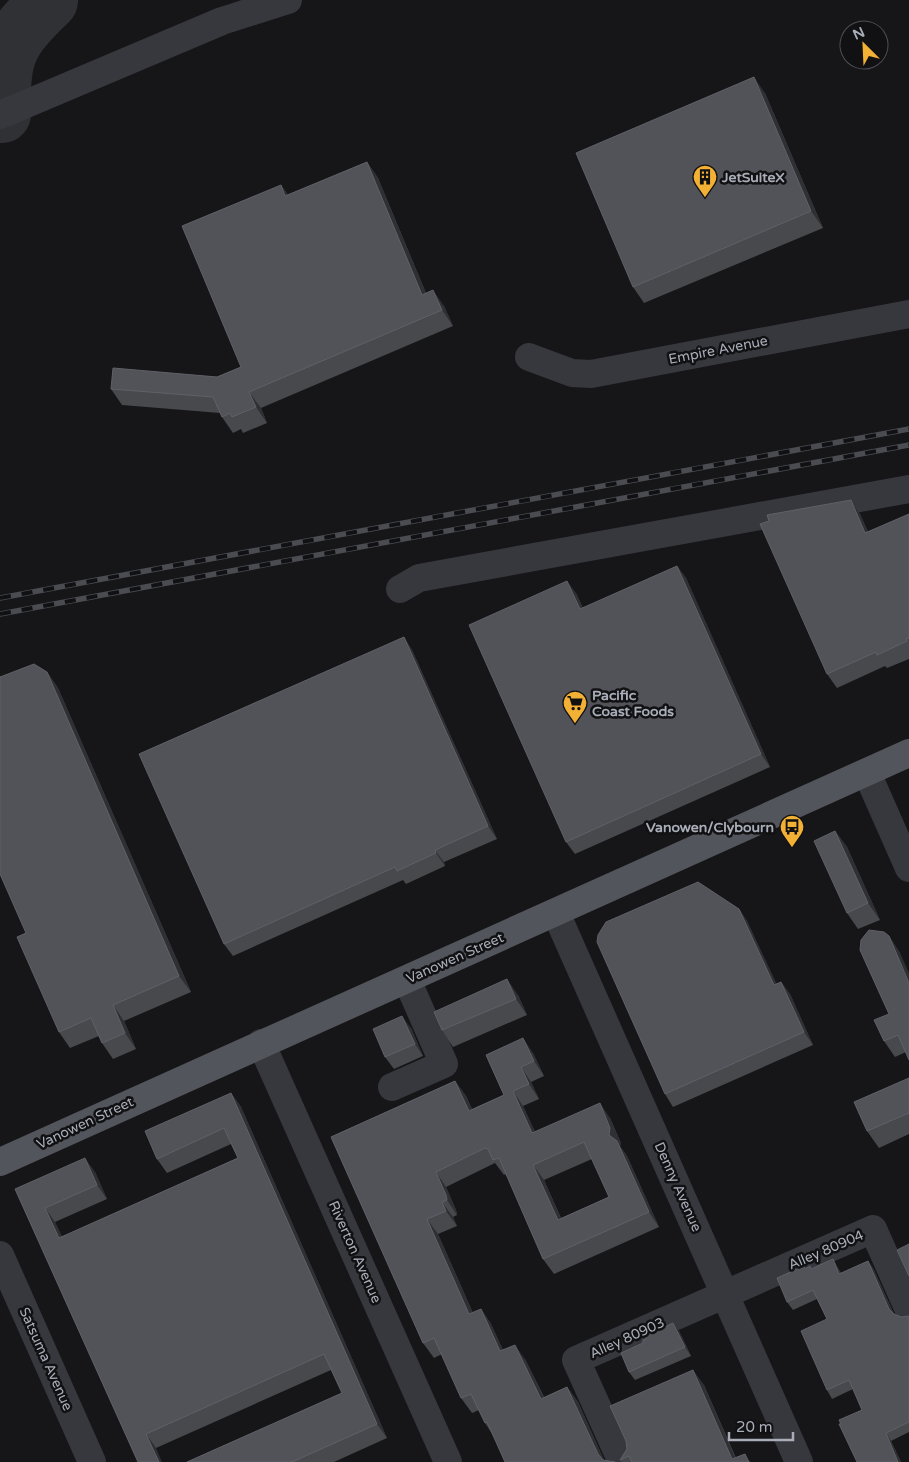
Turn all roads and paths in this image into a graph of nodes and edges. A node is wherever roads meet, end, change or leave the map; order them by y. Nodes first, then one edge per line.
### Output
1 (288, 0) edge
2 (0, 115) edge
3 (909, 314) edge
4 (529, 356) dead end
5 (909, 489) edge
6 (400, 589) dead end
7 (909, 753) edge
8 (867, 773) junction
9 (909, 868) edge
10 (556, 913) junction
11 (407, 980) junction
12 (260, 1043) junction
13 (392, 1087) dead end
14 (0, 1162) edge
15 (0, 1255) edge
16 (725, 1294) junction
17 (909, 1310) edge
18 (92, 1462) edge
19 (448, 1462) edge
20 (622, 1462) edge
21 (799, 1462) edge

1 - 2 street
3 - 4 street, Empire Avenue
5 - 6 street
7 - 8 main road, Vanowen Street
8 - 9 street
8 - 10 main road, Vanowen Street
10 - 11 main road, Vanowen Street
10 - 16 street, Denny Avenue
11 - 12 main road, Vanowen Street
11 - 13 street
12 - 14 main road, Vanowen Street
12 - 19 street, Riverton Avenue
15 - 18 street, Satsuma Avenue
16 - 17 street, Alley 80904
16 - 20 street, Alley 80903
16 - 21 street, Denny Avenue

